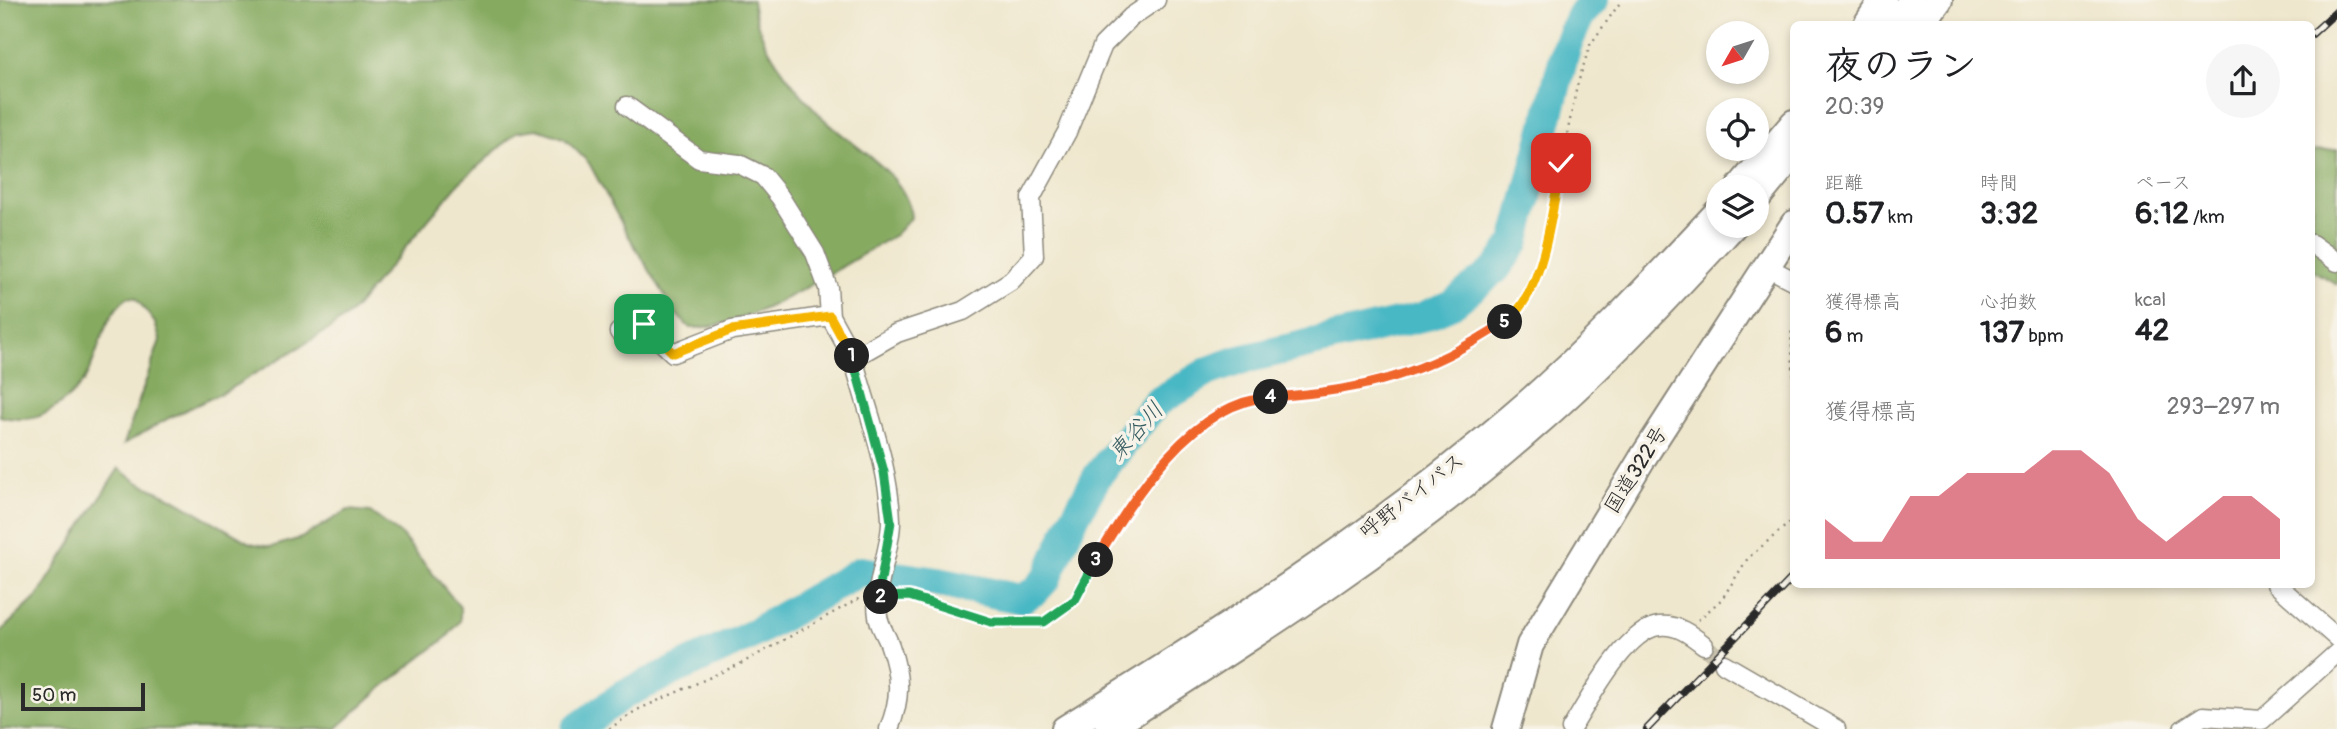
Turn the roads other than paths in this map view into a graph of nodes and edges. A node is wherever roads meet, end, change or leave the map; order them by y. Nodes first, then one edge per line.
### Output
1 (1156, 0) edge
2 (1884, 0) edge
3 (1912, 0) edge
4 (1939, 0) edge
5 (1869, 21) edge
6 (1897, 21) edge
7 (1923, 21) edge
8 (626, 106) dead end
9 (1790, 128) edge
10 (1790, 158) edge
11 (1750, 175) edge
12 (1769, 183) edge
13 (1706, 225) edge
14 (1790, 230) edge
15 (1722, 238) edge
16 (2315, 246) edge
17 (2337, 262) edge
18 (1767, 267) junction
19 (1790, 279) edge
20 (830, 316) junction
21 (619, 332) dead end
22 (853, 358) junction
23 (2281, 588) edge
24 (2337, 638) edge
25 (1704, 645) tunnel mouth
26 (2337, 653) edge
27 (1724, 664) tunnel mouth
28 (890, 729) edge
29 (1065, 729) edge
30 (1108, 729) edge
31 (1506, 729) edge
32 (1571, 729) edge
33 (1836, 729) edge
34 (2183, 729) edge

1 - 22 street
2 - 5 highway
3 - 6 highway
4 - 7 highway
8 - 20 street
9 - 11 highway
10 - 12 highway
13 - 29 highway, 呼野バイパス
14 - 18 highway, 国道322号
15 - 30 highway, 呼野バイパス
16 - 17 street
18 - 19 street
18 - 31 highway, 国道322号
20 - 21 street
20 - 22 street
22 - 28 street
23 - 24 street
25 - 32 street
26 - 34 street
27 - 33 street

